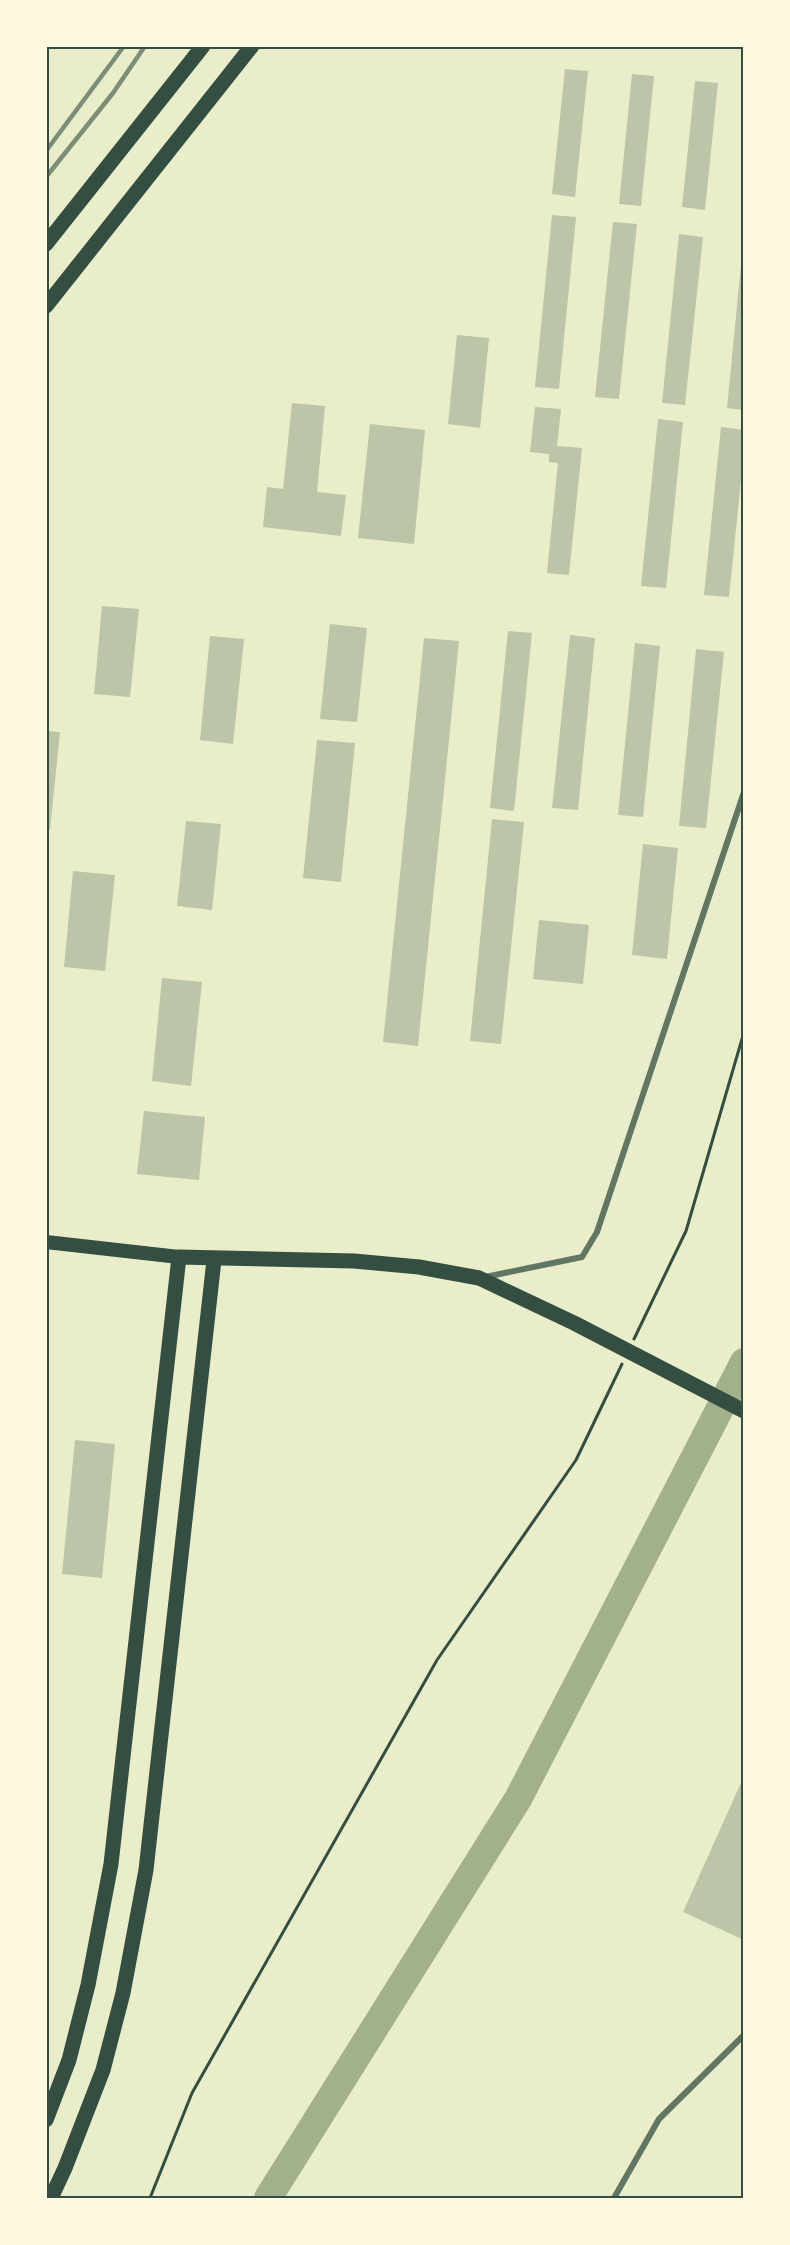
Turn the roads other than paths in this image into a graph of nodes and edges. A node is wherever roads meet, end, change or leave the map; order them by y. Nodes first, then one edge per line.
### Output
1 (203, 46) edge
2 (252, 46) edge
3 (46, 244) edge
4 (46, 306) edge
5 (744, 792) edge
6 (46, 1242) edge
7 (179, 1257) junction
8 (214, 1260) junction
9 (479, 1278) junction
10 (744, 1412) edge
11 (744, 2035) edge
12 (46, 2120) edge
13 (51, 2199) edge
14 (614, 2199) edge

1 - 3 highway
2 - 4 highway
5 - 9 street
6 - 7 main road
7 - 8 highway
7 - 12 highway
8 - 9 highway
8 - 13 highway
9 - 10 highway
11 - 14 street

